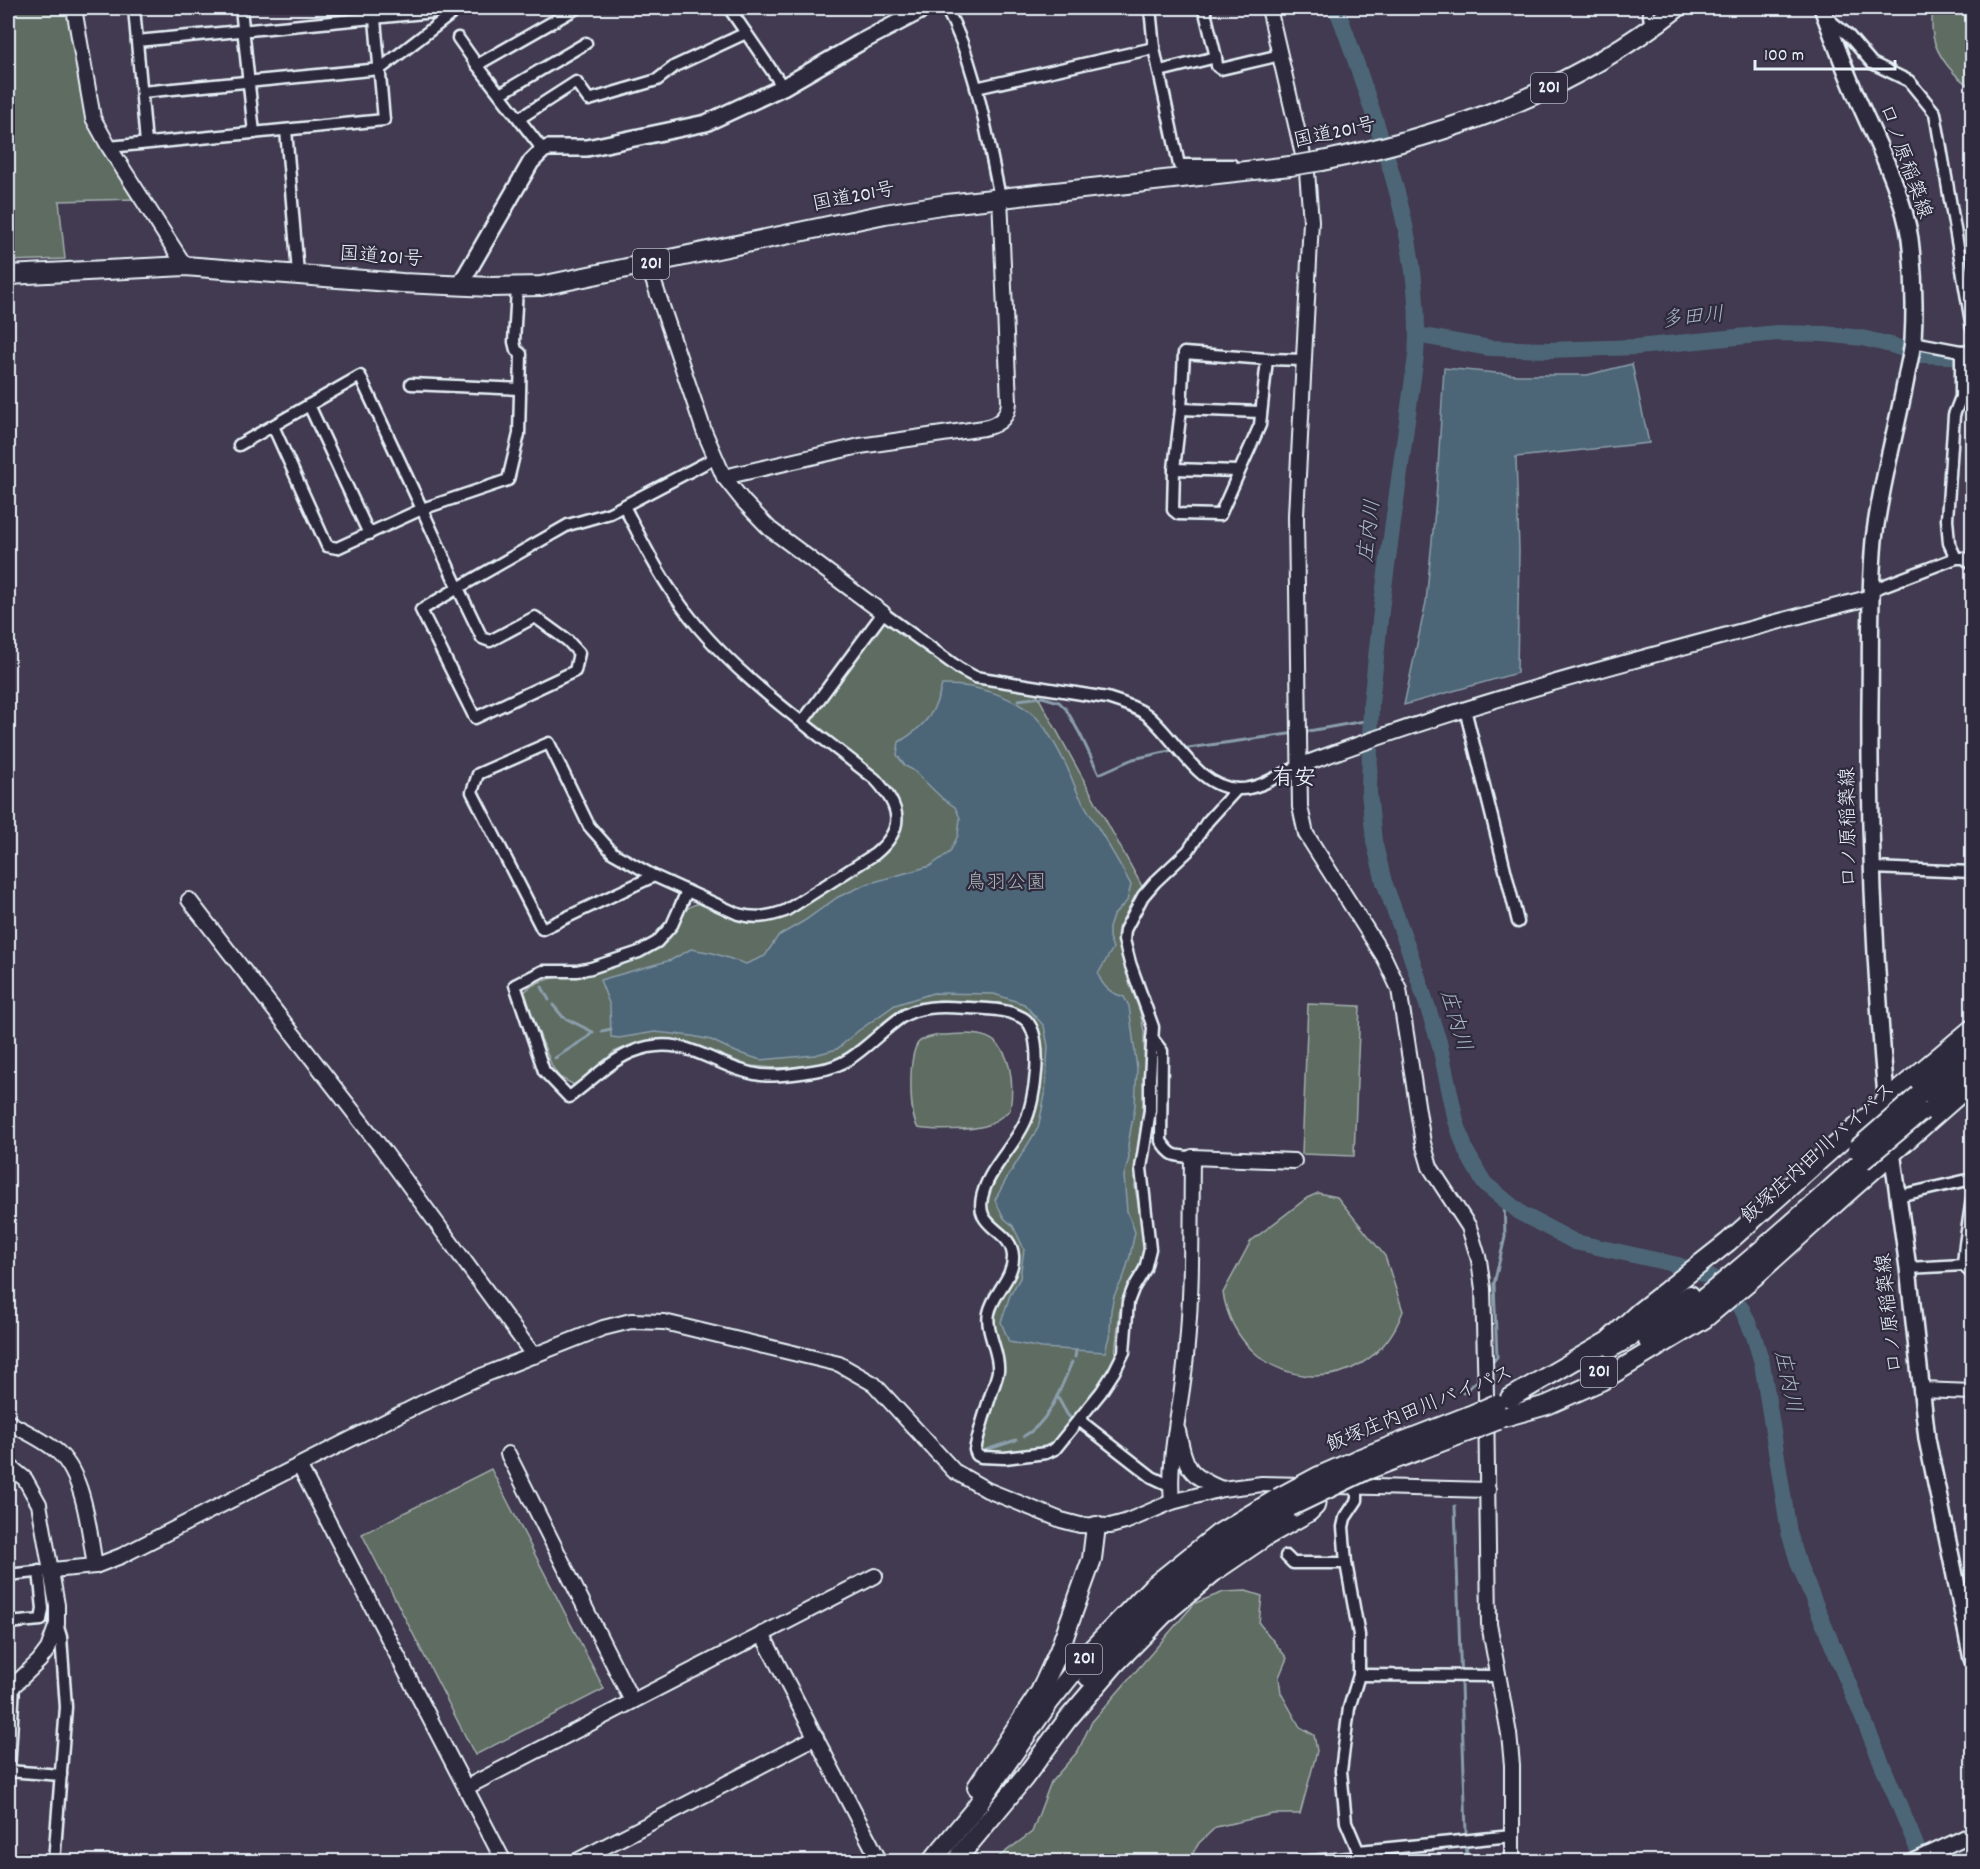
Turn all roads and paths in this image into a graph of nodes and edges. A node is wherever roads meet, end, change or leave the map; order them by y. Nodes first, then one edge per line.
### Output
1 (74, 8) edge
2 (134, 8) edge
3 (241, 8) edge
4 (577, 8) edge
5 (729, 8) edge
6 (926, 8) edge
7 (946, 8) edge
8 (1150, 8) edge
9 (1204, 8) edge
10 (1269, 8) edge
11 (1648, 8) edge
12 (1677, 8) edge
13 (457, 9) edge
14 (1824, 12) edge
15 (374, 13) edge
16 (1651, 29) junction
17 (243, 31) junction
18 (747, 33) junction
19 (458, 38) dead end
20 (137, 41) junction
21 (586, 43) dead end
22 (1154, 48) junction
23 (1280, 55) junction
24 (1215, 57) junction
25 (477, 66) junction
26 (380, 69) junction
27 (1160, 71) junction
28 (249, 82) junction
29 (783, 87) junction
30 (976, 88) junction
31 (142, 92) junction
32 (500, 94) junction
33 (520, 118) junction
34 (286, 130) junction
35 (254, 133) junction
36 (146, 143) junction
37 (109, 147) junction
38 (543, 150) junction
39 (1241, 171) junction
40 (1000, 197) junction
41 (648, 265) junction
42 (185, 266) junction
43 (298, 273) junction
44 (8, 275) edge
45 (460, 285) junction
46 (517, 288) junction
47 (1972, 328) edge
48 (1912, 342) junction
49 (1967, 350) edge
50 (1267, 359) junction
51 (1305, 360) junction
52 (411, 384) dead end
53 (520, 389) junction
54 (309, 405) junction
55 (1181, 409) junction
56 (1261, 412) junction
57 (273, 426) junction
58 (239, 444) dead end
59 (715, 458) junction
60 (1174, 469) junction
61 (1238, 471) junction
62 (724, 477) junction
63 (624, 507) junction
64 (422, 509) junction
65 (369, 534) junction
66 (1956, 558) junction
67 (1972, 564) edge
68 (458, 588) junction
69 (1871, 593) junction
70 (883, 613) junction
71 (1466, 709) junction
72 (803, 721) junction
73 (1299, 766) junction
74 (1237, 789) junction
75 (1872, 868) junction
76 (1972, 872) edge
77 (654, 876) junction
78 (687, 891) junction
79 (189, 900) dead end
80 (1518, 922) dead end
81 (1972, 1029) edge
82 (1152, 1038) junction
83 (1972, 1047) edge
84 (1972, 1066) edge
85 (1972, 1083) edge
86 (1887, 1100) junction
87 (1921, 1103) junction
88 (1892, 1154) junction
89 (1192, 1157) junction
90 (1294, 1161) dead end
91 (1972, 1179) edge
92 (1898, 1196) junction
93 (1972, 1199) edge
94 (1743, 1259) junction
95 (1964, 1265) junction
96 (1908, 1268) junction
97 (1972, 1274) edge
98 (1688, 1304) junction
99 (534, 1356) junction
100 (1921, 1390) junction
101 (1972, 1392) edge
102 (1502, 1410) junction
103 (1079, 1420) junction
104 (8, 1422) edge
105 (1177, 1423) junction
106 (508, 1454) dead end
107 (8, 1465) edge
108 (300, 1467) junction
109 (1171, 1486) junction
110 (1318, 1486) junction
111 (1357, 1486) junction
112 (1222, 1489) junction
113 (1488, 1490) junction
114 (1172, 1502) junction
115 (1284, 1502) junction
116 (1096, 1526) junction
117 (1286, 1556) dead end
118 (1346, 1563) junction
119 (95, 1566) junction
120 (45, 1571) junction
121 (8, 1575) edge
122 (875, 1576) dead end
123 (8, 1623) edge
124 (57, 1624) junction
125 (1969, 1630) edge
126 (762, 1634) junction
127 (1972, 1659) edge
128 (1359, 1675) junction
129 (1498, 1676) junction
130 (11, 1688) edge
131 (632, 1701) junction
132 (815, 1737) junction
133 (8, 1771) edge
134 (61, 1775) junction
135 (467, 1787) junction
136 (1972, 1834) edge
137 (1512, 1836) junction
138 (1361, 1857) edge
139 (957, 1858) edge
140 (54, 1862) edge
141 (504, 1862) edge
142 (575, 1862) edge
143 (880, 1862) edge
144 (930, 1862) edge
145 (1297, 1862) edge
146 (1512, 1862) edge
147 (1912, 1862) edge

1 - 37 street
2 - 20 street
3 - 17 street
4 - 25 street
5 - 18 street
6 - 29 main road
7 - 30 street
8 - 22 street
9 - 24 street
10 - 23 street
11 - 16 street
12 - 16 highway, 国道201号 / 201
13 - 15 street
13 - 26 street
14 - 47 street
14 - 48 main road, 口ノ原稲築線
15 - 17 street
15 - 26 street
16 - 39 highway, 国道201号 / 201, bridge
17 - 20 street
17 - 28 street
18 - 29 street
18 - 33 street
19 - 25 street
20 - 31 street
21 - 32 street
22 - 27 street
22 - 30 street
23 - 24 street
23 - 51 street
24 - 27 street
25 - 32 street
26 - 28 street
26 - 34 street
27 - 39 street
28 - 31 street
28 - 35 street
29 - 38 main road
30 - 40 street
31 - 36 street
32 - 33 street
33 - 38 street
34 - 35 street
34 - 43 street
35 - 36 street
36 - 37 street
37 - 42 street
38 - 45 main road
39 - 40 highway, 国道201号 / 201
40 - 41 highway, 国道201号 / 201
40 - 62 street
41 - 46 highway, 国道201号 / 201
41 - 59 street
42 - 43 highway, 国道201号 / 201
42 - 44 highway, 国道201号 / 201
43 - 45 highway, 国道201号 / 201
45 - 46 highway, 国道201号 / 201
46 - 53 street
48 - 49 street
48 - 69 main road, 口ノ原稲築線
49 - 66 street
50 - 51 street
50 - 55 street
50 - 56 street
51 - 73 street
52 - 53 street
53 - 64 street
54 - 57 street
54 - 64 street
54 - 65 street
55 - 56 street
55 - 60 street
56 - 61 street
57 - 58 street
57 - 65 street
59 - 62 street
59 - 63 street
60 - 61 street
60 - 61 street
62 - 70 street
63 - 68 street
63 - 72 street
64 - 65 street
64 - 68 street
66 - 67 street
66 - 69 street
68 - 68 street
69 - 71 street
69 - 75 main road, 口ノ原稲築線
70 - 72 street
70 - 74 street
71 - 73 street
71 - 80 street
72 - 78 street
73 - 74 street
73 - 113 street
74 - 82 street
75 - 76 street
75 - 86 main road, 口ノ原稲築線
77 - 77 street
77 - 78 street
78 - 103 street
79 - 99 street
81 - 86 highway
82 - 89 street
82 - 103 street
83 - 87 highway, 飯塚庄内田川バイパス
84 - 87 highway, 飯塚庄内田川バイパス
85 - 88 highway
86 - 88 main road, 口ノ原稲築線
86 - 94 highway
87 - 94 highway, 飯塚庄内田川バイパス, bridge
88 - 92 main road, 口ノ原稲築線
88 - 94 highway
89 - 90 street
89 - 105 street
91 - 92 street
92 - 96 main road, 口ノ原稲築線
93 - 95 street
94 - 98 highway
94 - 98 highway
95 - 96 street
95 - 97 street
96 - 100 main road, 口ノ原稲築線
98 - 102 highway, 飯塚庄内田川バイパス / 201
98 - 102 highway
99 - 108 street
99 - 116 street
100 - 101 street
100 - 125 main road, 口ノ原稲築線
102 - 115 highway, 飯塚庄内田川バイパス / 201, bridge
103 - 109 street
104 - 119 street
105 - 109 street
105 - 112 street
106 - 131 street
107 - 120 street
108 - 119 street
108 - 135 street
109 - 114 street
110 - 111 street
110 - 112 street
110 - 139 highway
111 - 113 street
111 - 118 street
112 - 114 street
113 - 129 street
114 - 116 street
115 - 139 highway, 飯塚庄内田川バイパス / 201
115 - 144 highway, 飯塚庄内田川バイパス / 201
116 - 144 highway
117 - 118 street
118 - 128 street
119 - 120 street
120 - 121 street
120 - 123 street
120 - 124 street
122 - 126 street
124 - 130 street
124 - 134 street
125 - 127 main road, 口ノ原稲築線
126 - 131 street
126 - 132 street
128 - 129 street
128 - 138 street
129 - 137 street
130 - 133 street
131 - 135 street
132 - 142 street
132 - 143 street
133 - 134 street
134 - 140 street
135 - 141 street
136 - 147 street
137 - 138 street
137 - 146 street
138 - 145 street

